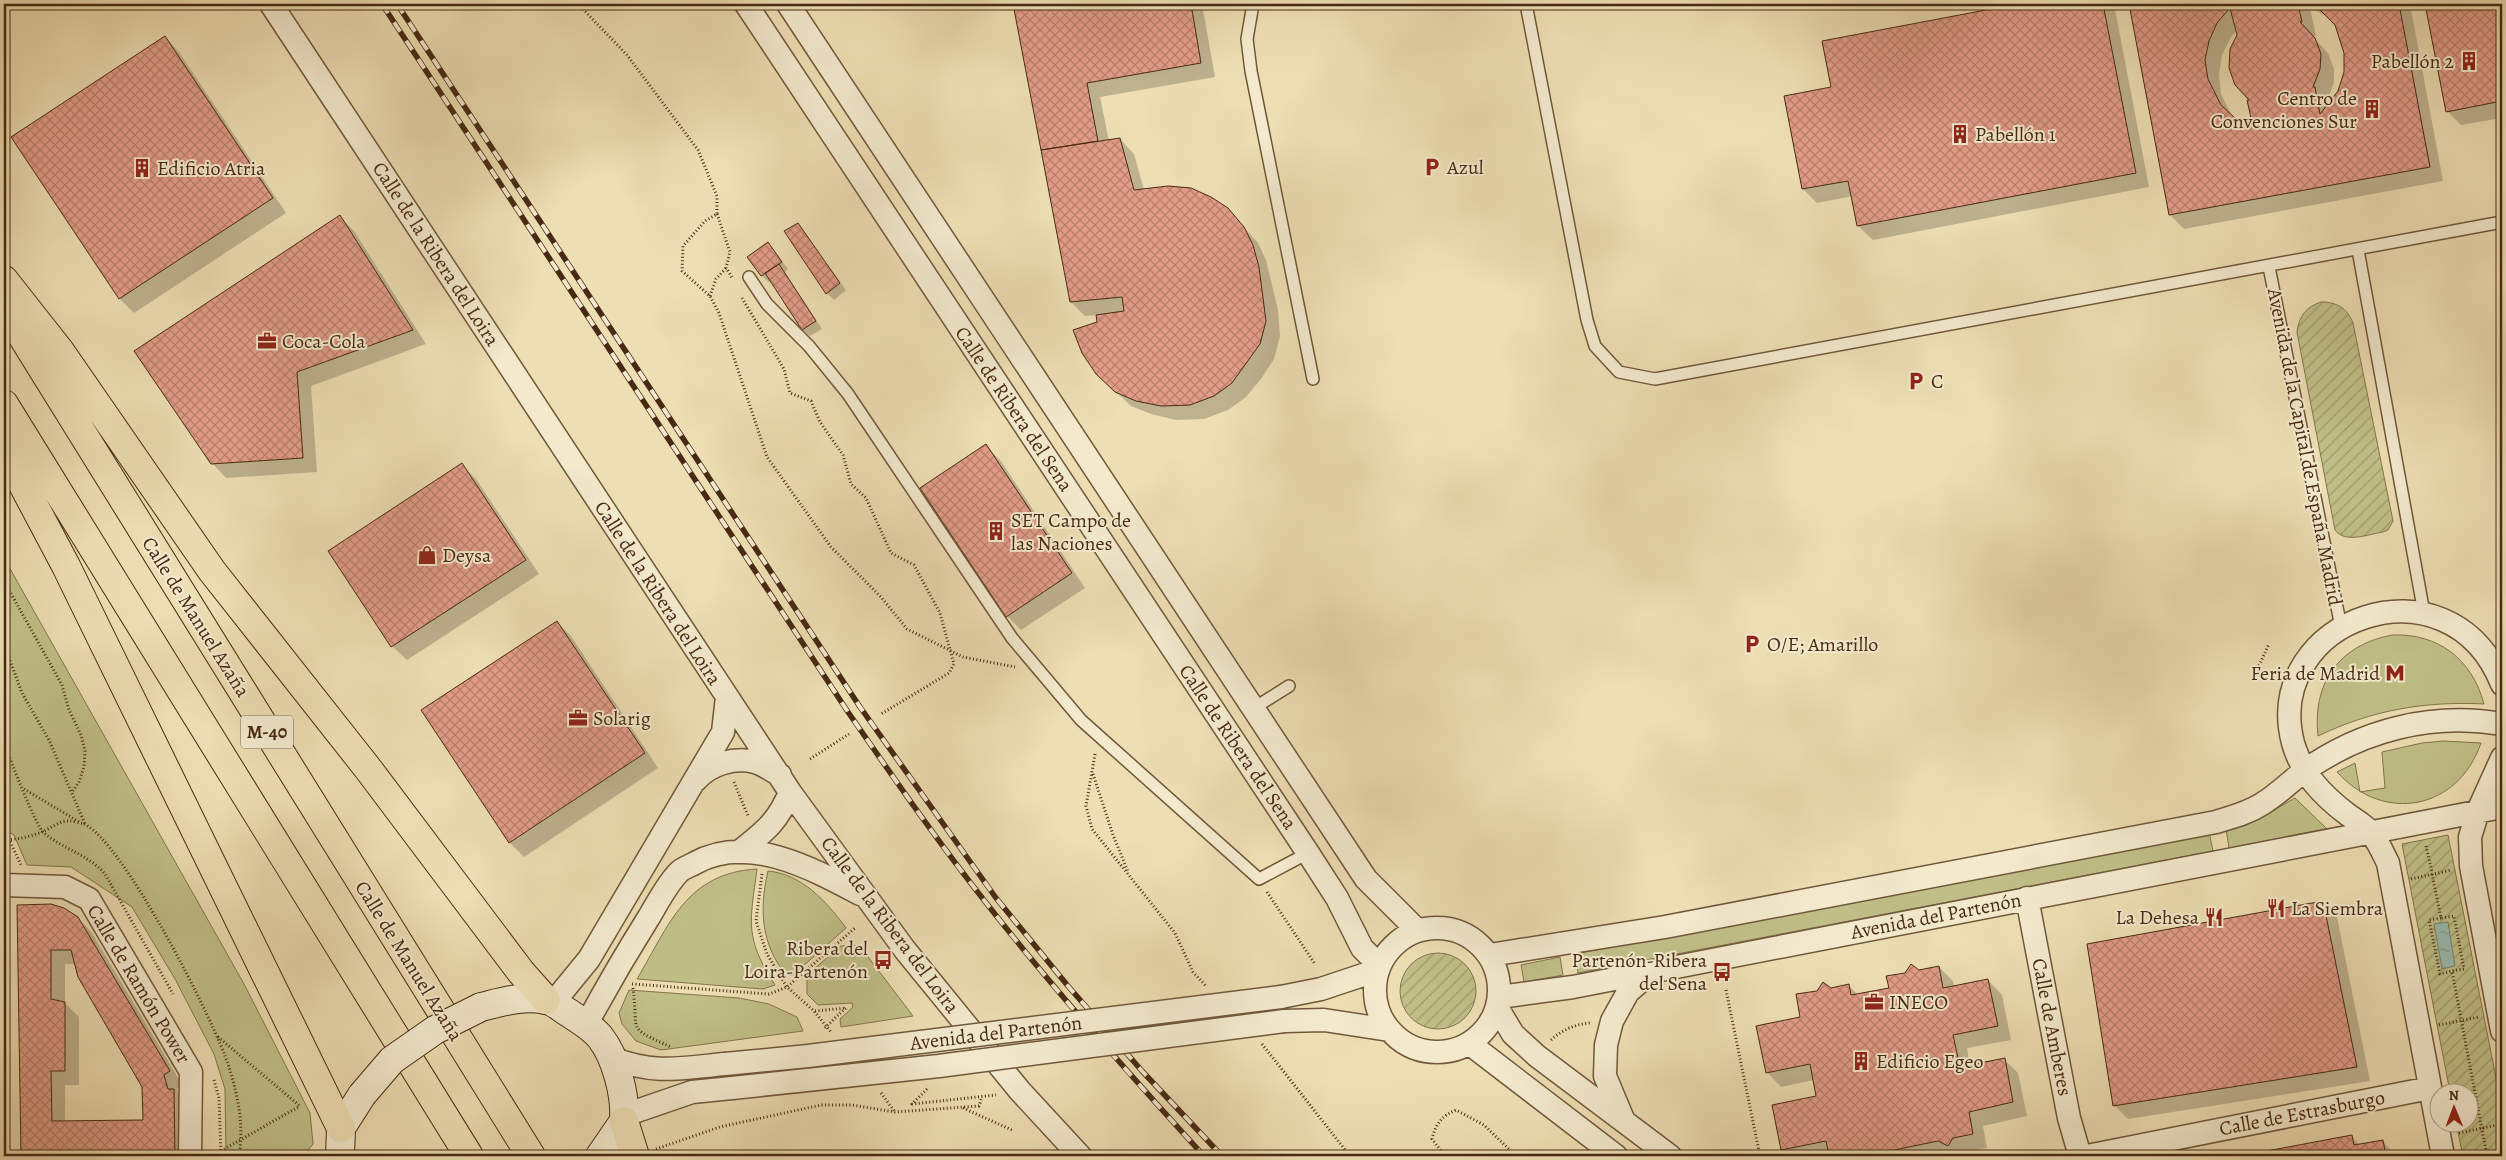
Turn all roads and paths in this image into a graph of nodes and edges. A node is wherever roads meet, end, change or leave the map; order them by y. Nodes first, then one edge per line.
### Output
1 (271, 4) edge
2 (578, 4) edge
3 (746, 4) edge
4 (788, 4) edge
5 (1253, 4) edge
6 (1526, 4) edge
7 (717, 214) junction
8 (2502, 222) edge
9 (2358, 250) junction
10 (2269, 267) junction
11 (726, 268) junction
12 (749, 277) dead end
13 (4, 280) edge
14 (735, 285) dead end
15 (738, 292) dead end
16 (710, 296) junction
17 (4, 307) edge
18 (1313, 379) dead end
19 (4, 404) edge
20 (4, 449) edge
21 (4, 581) edge
22 (2424, 613) junction
23 (2341, 627) junction
24 (4, 644) edge
25 (2269, 644) dead end
26 (952, 653) junction
27 (1037, 666) junction
28 (2256, 672) dead end
29 (2502, 684) edge
30 (1289, 686) dead end
31 (727, 697) junction
32 (1254, 708) junction
33 (881, 714) dead end
34 (2502, 724) edge
35 (1093, 731) junction
36 (849, 734) dead end
37 (2502, 758) edge
38 (810, 759) dead end
39 (2304, 772) junction
40 (1092, 774) junction
41 (732, 777) dead end
42 (785, 784) junction
43 (23, 789) dead end
44 (688, 790) junction
45 (72, 792) junction
46 (2502, 807) edge
47 (2478, 811) junction
48 (750, 820) dead end
49 (85, 825) junction
50 (4, 829) edge
51 (2371, 832) junction
52 (4, 840) edge
53 (10, 840) junction
54 (2426, 846) dead end
55 (740, 852) junction
56 (1308, 854) junction
57 (763, 865) dead end
58 (23, 869) dead end
59 (2455, 870) dead end
60 (2432, 873) junction
61 (1131, 878) junction
62 (1259, 879) junction
63 (2408, 879) dead end
64 (4, 884) edge
65 (865, 897) junction
66 (2027, 898) junction
67 (2441, 918) junction
68 (855, 928) dead end
69 (1417, 930) junction
70 (1490, 955) junction
71 (1315, 964) dead end
72 (1378, 968) junction
73 (1652, 971) junction
74 (2452, 971) junction
75 (1207, 986) dead end
76 (787, 987) junction
77 (1726, 990) dead end
78 (550, 1001) junction
79 (1499, 1003) junction
80 (814, 1012) dead end
81 (2484, 1016) dead end
82 (2462, 1021) junction
83 (1597, 1023) dead end
84 (586, 1025) junction
85 (2436, 1025) dead end
86 (825, 1028) dead end
87 (1388, 1030) junction
88 (2502, 1031) edge
89 (216, 1035) junction
90 (1550, 1040) dead end
91 (1261, 1043) dead end
92 (1470, 1044) junction
93 (676, 1050) dead end
94 (612, 1058) junction
95 (2429, 1082) edge
96 (931, 1085) dead end
97 (2428, 1088) edge
98 (962, 1108) junction
99 (625, 1118) junction
100 (1624, 1120) junction
101 (2502, 1124) edge
102 (2482, 1128) junction
103 (1014, 1130) dead end
104 (2438, 1132) edge
105 (2458, 1133) dead end
106 (242, 1140) junction
107 (339, 1149) edge
108 (221, 1151) dead end
109 (603, 1152) edge
110 (644, 1153) edge
111 (190, 1156) edge
112 (239, 1156) edge
113 (469, 1156) edge
114 (531, 1156) edge
115 (1080, 1156) edge
116 (1350, 1156) edge
117 (1445, 1156) edge
118 (1516, 1156) edge
119 (1616, 1156) edge
120 (1670, 1156) edge
121 (1760, 1156) edge
122 (2080, 1156) edge
123 (2087, 1156) edge
124 (2443, 1156) edge
125 (2487, 1156) edge

1 - 31 street, Calle de la Ribera del Loira
2 - 7 path
3 - 56 street, Calle de Ribera del Sena
4 - 32 street, Calle de Ribera del Sena
5 - 18 lane
6 - 10 lane
7 - 11 path
7 - 16 path
8 - 9 lane
9 - 10 lane
9 - 22 lane
10 - 23 lane, Avenida de la Capital de España Madrid
11 - 14 path
11 - 16 path
12 - 27 lane
13 - 78 highway
15 - 26 path
16 - 26 path
17 - 114 highway, Calle de Manuel Azaña / M-40
19 - 113 highway, M-40
20 - 107 highway
21 - 45 path
22 - 23 street
22 - 29 street
23 - 39 street
24 - 45 path
25 - 28 path
26 - 27 path
26 - 33 path
27 - 35 lane
30 - 32 lane
31 - 42 street, Calle de la Ribera del Loira
31 - 44 street
32 - 69 street, Calle de Ribera del Sena
34 - 39 street, Avenida del Partenón
35 - 40 path
35 - 62 lane
36 - 38 path
37 - 47 street
39 - 51 street
39 - 70 street, Avenida del Partenón
40 - 61 path
40 - 61 path
41 - 48 path
42 - 44 street
42 - 55 street
42 - 65 street, Calle de la Ribera del Loira
43 - 49 path
44 - 78 street
45 - 49 path
46 - 47 street
47 - 51 street, Avenida del Partenón
47 - 88 street
49 - 53 path
49 - 89 path
50 - 53 path
51 - 66 street, Avenida del Partenón
51 - 95 street
52 - 53 path
53 - 58 path
54 - 60 path
55 - 65 street
55 - 84 street
56 - 62 lane
56 - 72 street, Calle de Ribera del Sena
57 - 76 path
59 - 60 path
60 - 63 path
60 - 67 path
61 - 75 path
62 - 71 path
64 - 111 street, Calle de Ramón Power
65 - 115 street, Calle de la Ribera del Loira
66 - 73 street, Avenida del Partenón
66 - 122 street, Calle de Amberes
67 - 74 path
67 - 74 path
68 - 76 path
69 - 70 street
69 - 72 street
70 - 79 street
72 - 87 street
72 - 94 street, Avenida del Partenón, bridge
73 - 79 street, Avenida del Partenón
73 - 100 street
74 - 82 path
76 - 93 path
77 - 121 path
78 - 84 street
78 - 107 street, bridge
79 - 92 street
79 - 100 street
80 - 86 path, bridge
81 - 82 path
82 - 85 path
82 - 102 path
83 - 90 path
84 - 94 street
87 - 92 street
87 - 99 street, Avenida del Partenón, bridge
89 - 106 path
89 - 106 path
91 - 116 path
92 - 119 street
94 - 99 street
96 - 98 path
97 - 123 street, Calle de Estrasburgo
98 - 103 path
98 - 110 path
99 - 109 street
99 - 110 highway
100 - 120 street
101 - 102 path
102 - 105 path
102 - 125 path
104 - 124 street
106 - 108 path
106 - 112 path
117 - 118 path

